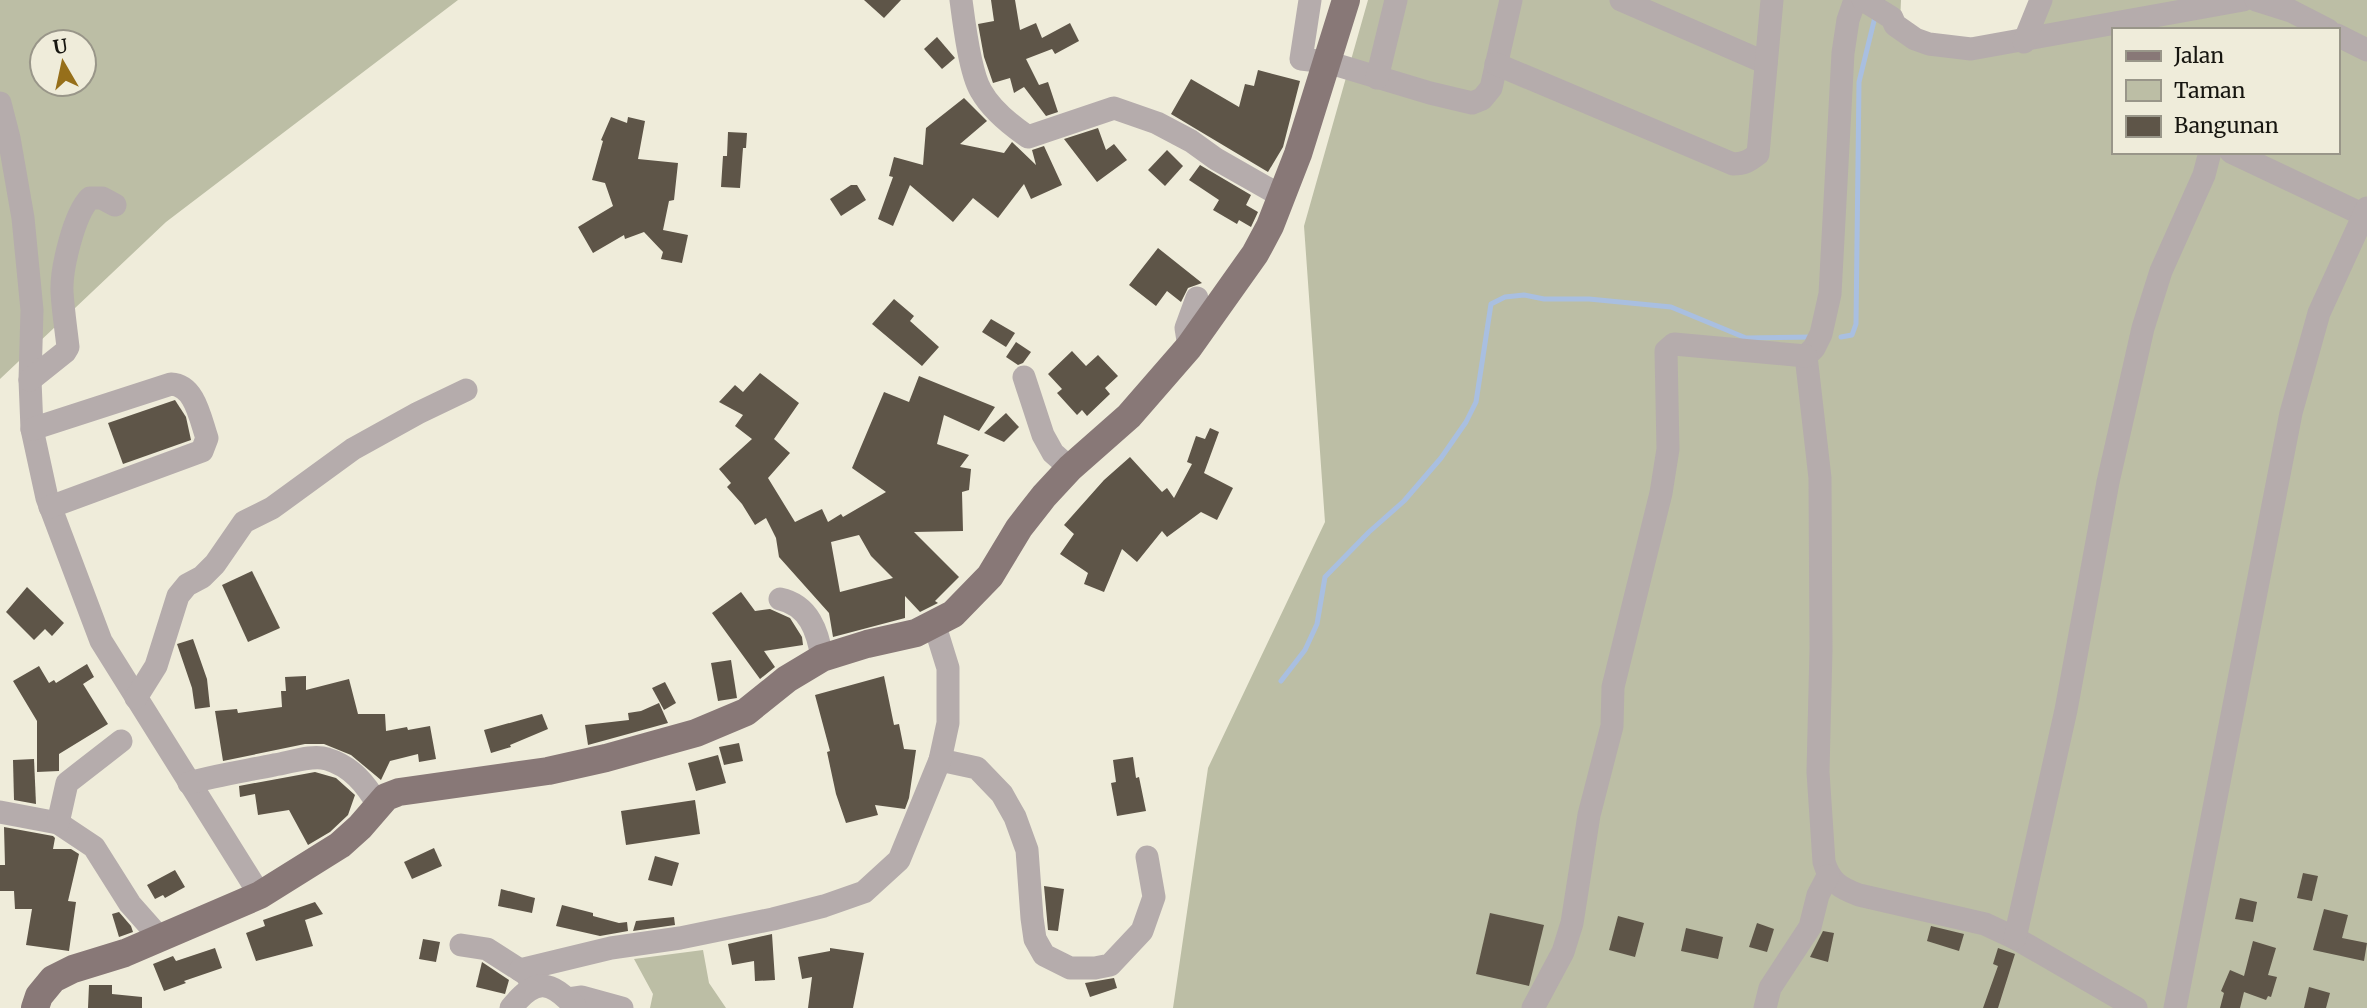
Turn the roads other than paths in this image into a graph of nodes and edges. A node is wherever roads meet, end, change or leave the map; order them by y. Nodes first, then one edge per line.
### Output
1 (961, 0) edge
2 (1310, 0) edge
3 (1346, 0) edge
4 (1396, 0) edge
5 (1511, 0) edge
6 (1621, 0) edge
7 (1772, 0) edge
8 (2041, 0) edge
9 (2242, 0) edge
10 (2256, 0) edge
11 (1861, 1) edge
12 (2324, 28) edge
13 (2339, 36) edge
14 (2024, 41) junction
15 (2367, 50) edge
16 (1314, 61) junction
17 (1766, 63) junction
18 (1496, 64) junction
19 (1377, 78) junction
20 (0, 103) edge
21 (2209, 154) edge
22 (2235, 154) edge
23 (1281, 196) junction
24 (115, 205) dead end
25 (2365, 212) edge
26 (1197, 298) dead end
27 (1814, 346) junction
28 (1189, 347) junction
29 (1024, 377) dead end
30 (30, 380) junction
31 (466, 390) dead end
32 (33, 429) junction
33 (1070, 468) junction
34 (50, 507) junction
35 (780, 599) dead end
36 (934, 623) junction
37 (822, 658) junction
38 (136, 698) junction
39 (121, 741) dead end
40 (940, 760) junction
41 (189, 783) junction
42 (378, 804) junction
43 (0, 812) edge
44 (58, 823) junction
45 (1147, 857) dead end
46 (1828, 876) junction
47 (260, 895) junction
48 (2015, 937) junction
49 (161, 939) junction
50 (461, 945) dead end
51 (527, 978) junction
52 (43, 1004) edge
53 (572, 1004) edge
54 (511, 1008) edge
55 (622, 1008) edge
56 (1534, 1008) edge
57 (1765, 1008) edge
58 (2136, 1008) edge
59 (2175, 1008) edge

1 - 23 street
2 - 16 street
3 - 16 main road
4 - 19 street
5 - 18 street
6 - 17 street
7 - 17 street
8 - 14 street
9 - 14 street
10 - 12 street
11 - 14 street
11 - 27 street
13 - 15 street
16 - 19 street
16 - 23 main road
17 - 18 street
18 - 19 street
20 - 30 street
21 - 48 street
22 - 25 street
23 - 28 main road
24 - 30 street
25 - 59 street
26 - 28 street
27 - 46 street
27 - 56 street
28 - 33 main road
29 - 33 street
30 - 32 street
31 - 38 street
32 - 34 street
32 - 34 street
33 - 36 main road
34 - 38 street
35 - 37 street
36 - 37 main road
36 - 40 street
37 - 42 main road
38 - 41 street
39 - 44 street
40 - 45 street
40 - 51 street
41 - 42 street
41 - 47 street
42 - 47 main road
43 - 44 street
44 - 49 street
46 - 48 street
46 - 57 street
47 - 49 main road
48 - 58 street
49 - 52 main road
50 - 51 street
51 - 53 street
51 - 54 street
53 - 55 street

